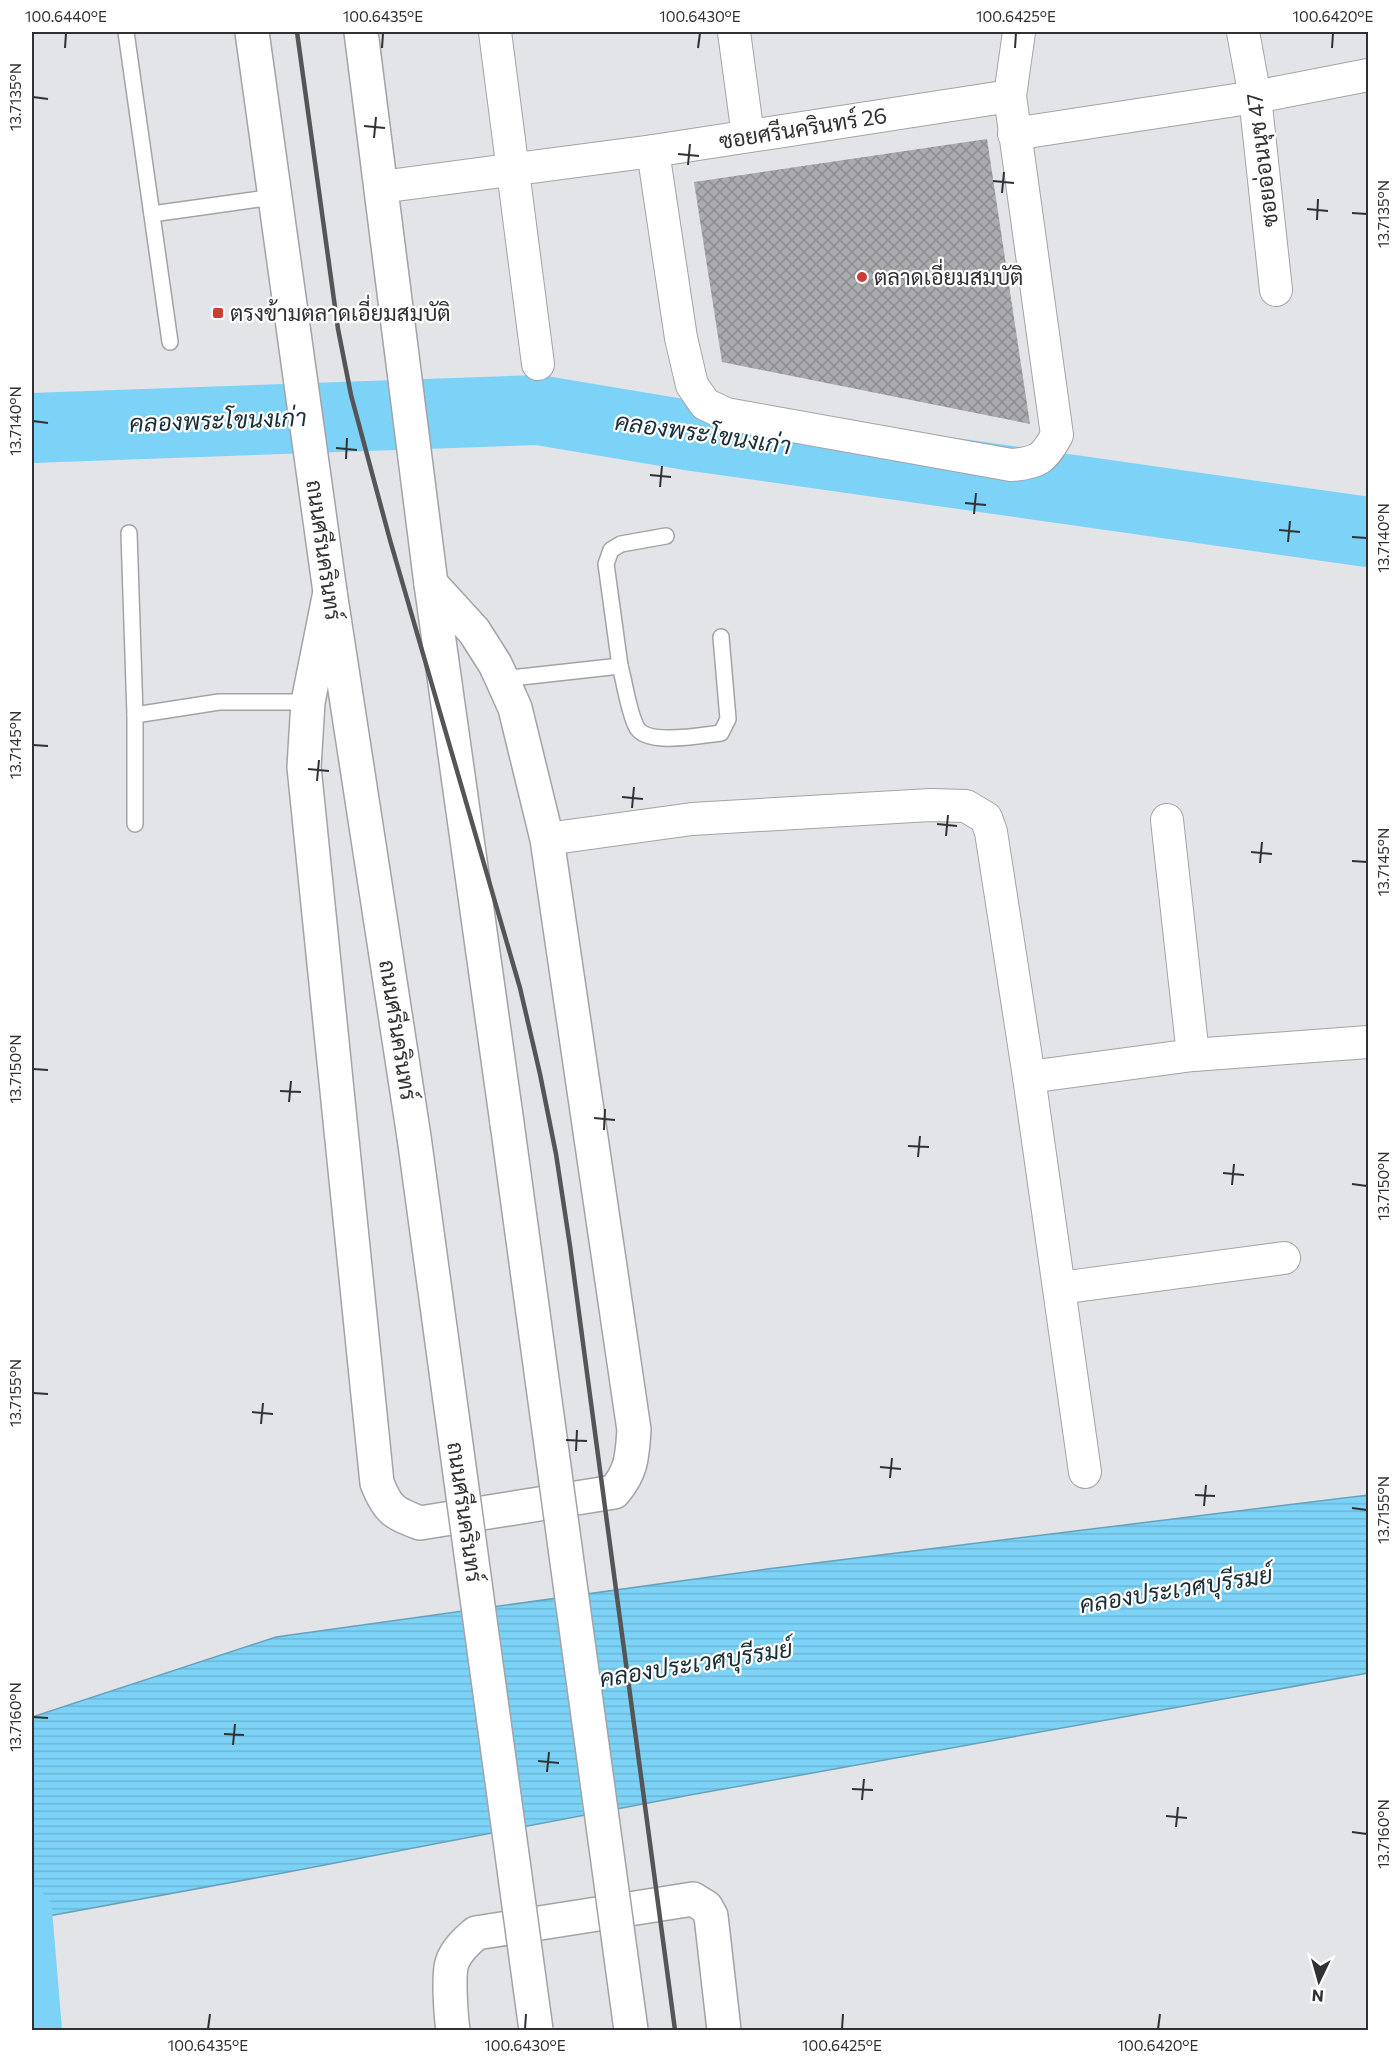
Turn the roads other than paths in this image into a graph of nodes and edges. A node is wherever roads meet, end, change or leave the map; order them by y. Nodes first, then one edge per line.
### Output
1 (126, 32) edge
2 (252, 32) edge
3 (361, 32) edge
4 (495, 32) edge
5 (734, 32) edge
6 (1019, 32) edge
7 (1243, 32) edge
8 (1368, 75) edge
9 (1010, 96) junction
10 (1255, 97) junction
11 (1014, 134) junction
12 (748, 136) junction
13 (652, 151) junction
14 (514, 170) junction
15 (381, 187) junction
16 (274, 197) junction
17 (152, 214) junction
18 (1276, 290) dead end
19 (170, 342) dead end
20 (538, 364) dead end
21 (129, 533) dead end
22 (666, 536) dead end
23 (431, 584) junction
24 (330, 592) junction
25 (721, 637) dead end
26 (620, 666) junction
27 (502, 679) junction
28 (308, 702) junction
29 (135, 714) junction
30 (1167, 820) dead end
31 (135, 824) dead end
32 (547, 839) junction
33 (1368, 1042) edge
34 (1193, 1055) junction
35 (1029, 1077) junction
36 (1284, 1258) dead end
37 (1060, 1288) junction
38 (1085, 1472) dead end
39 (453, 2031) edge
40 (536, 2031) edge
41 (631, 2031) edge
42 (724, 2031) edge

1 - 17 lane
2 - 16 main road, ถนนศรีนครินทร์
3 - 15 main road
4 - 14 street
5 - 12 street
6 - 9 street
7 - 10 street, ซอยอ่อนนุช 47
8 - 10 street
9 - 11 street
9 - 12 street, ซอยศรีนครินทร์ 26
10 - 11 street
10 - 18 street, ซอยอ่อนนุช 47
11 - 13 street
12 - 13 street, ซอยศรีนครินทร์ 26
13 - 14 street, ซอยศรีนครินทร์ 26
14 - 15 street, ซอยศรีนครินทร์ 26
14 - 20 street
15 - 23 main road
16 - 17 lane
16 - 24 main road, ถนนศรีนครินทร์
17 - 19 lane
21 - 29 lane
22 - 26 lane
23 - 27 main road
23 - 41 main road, bridge
24 - 28 main road
24 - 40 main road, ถนนศรีนครินทร์, bridge
25 - 26 lane
26 - 27 lane
27 - 32 main road
28 - 29 lane
28 - 32 main road
29 - 31 lane
30 - 34 street
32 - 35 street
33 - 34 street
34 - 35 street
35 - 37 street
36 - 37 street
37 - 38 street
39 - 42 main road

